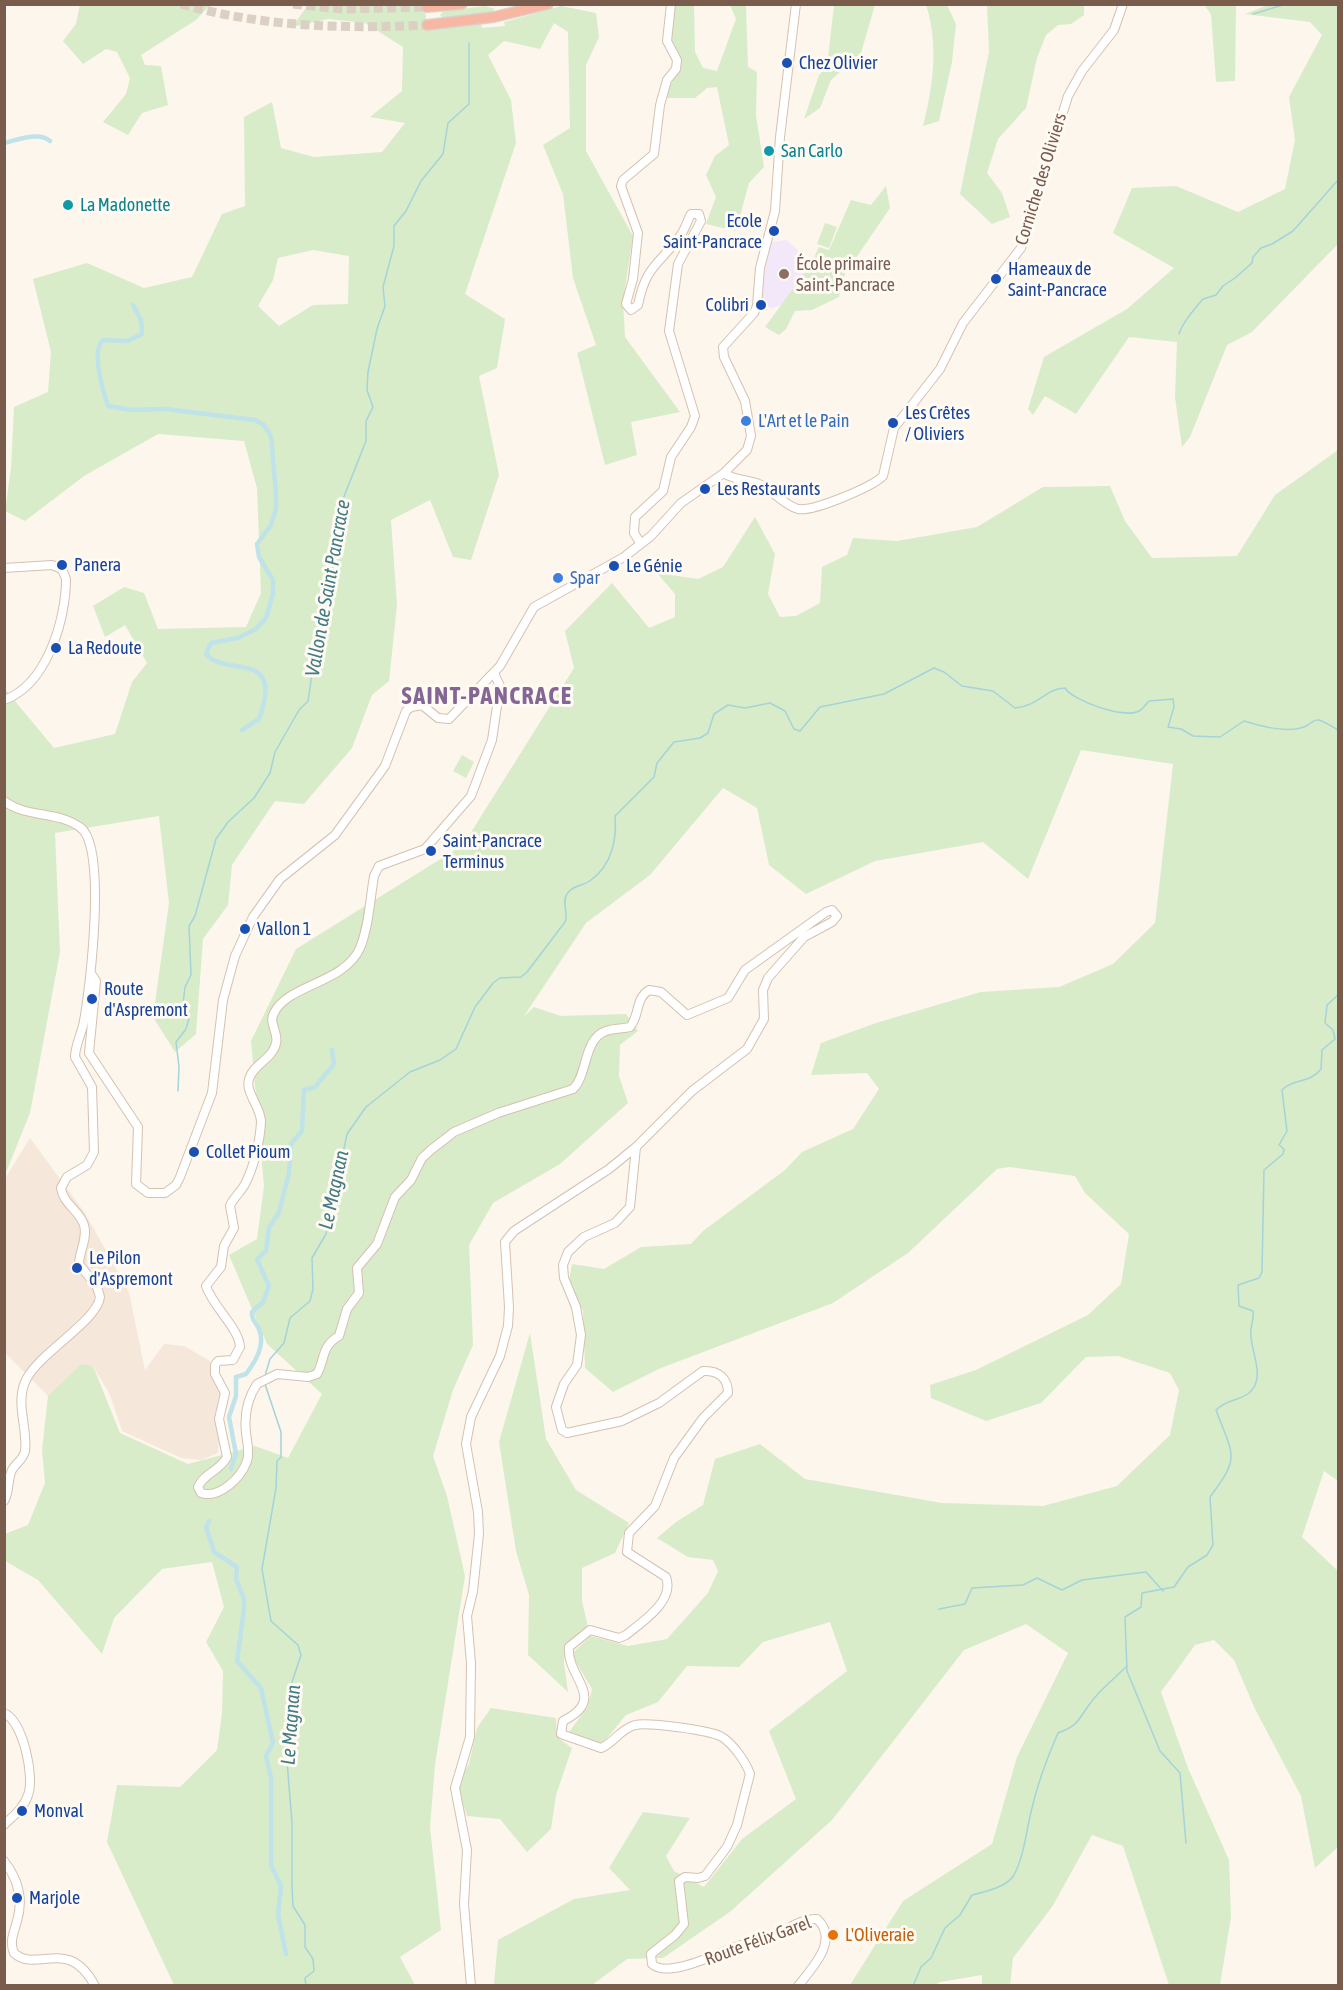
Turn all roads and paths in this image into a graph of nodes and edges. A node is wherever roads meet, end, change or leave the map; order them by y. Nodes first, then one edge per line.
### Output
1 (462, 4) edge
2 (548, 4) edge
3 (671, 4) edge
4 (796, 4) edge
5 (1123, 4) edge
6 (427, 7) dead end
7 (427, 25) tunnel mouth
8 (724, 473) junction
9 (640, 544) junction
10 (4, 568) edge
11 (494, 673) junction
12 (4, 700) edge
13 (4, 801) edge
14 (92, 975) junction
15 (636, 1147) junction
16 (4, 1501) edge
17 (4, 1713) edge
18 (4, 1825) edge
19 (4, 1861) edge
20 (95, 1986) edge
21 (471, 1986) edge
22 (798, 1986) edge

1 - 6 highway
2 - 7 highway
3 - 9 street
4 - 8 street
5 - 8 street, Corniche des Oliviers
8 - 9 street
9 - 11 street
10 - 12 street
11 - 14 street
11 - 15 street
13 - 14 street
14 - 16 street
15 - 21 street
15 - 22 street, Route Félix Garel
17 - 18 street
19 - 20 street

